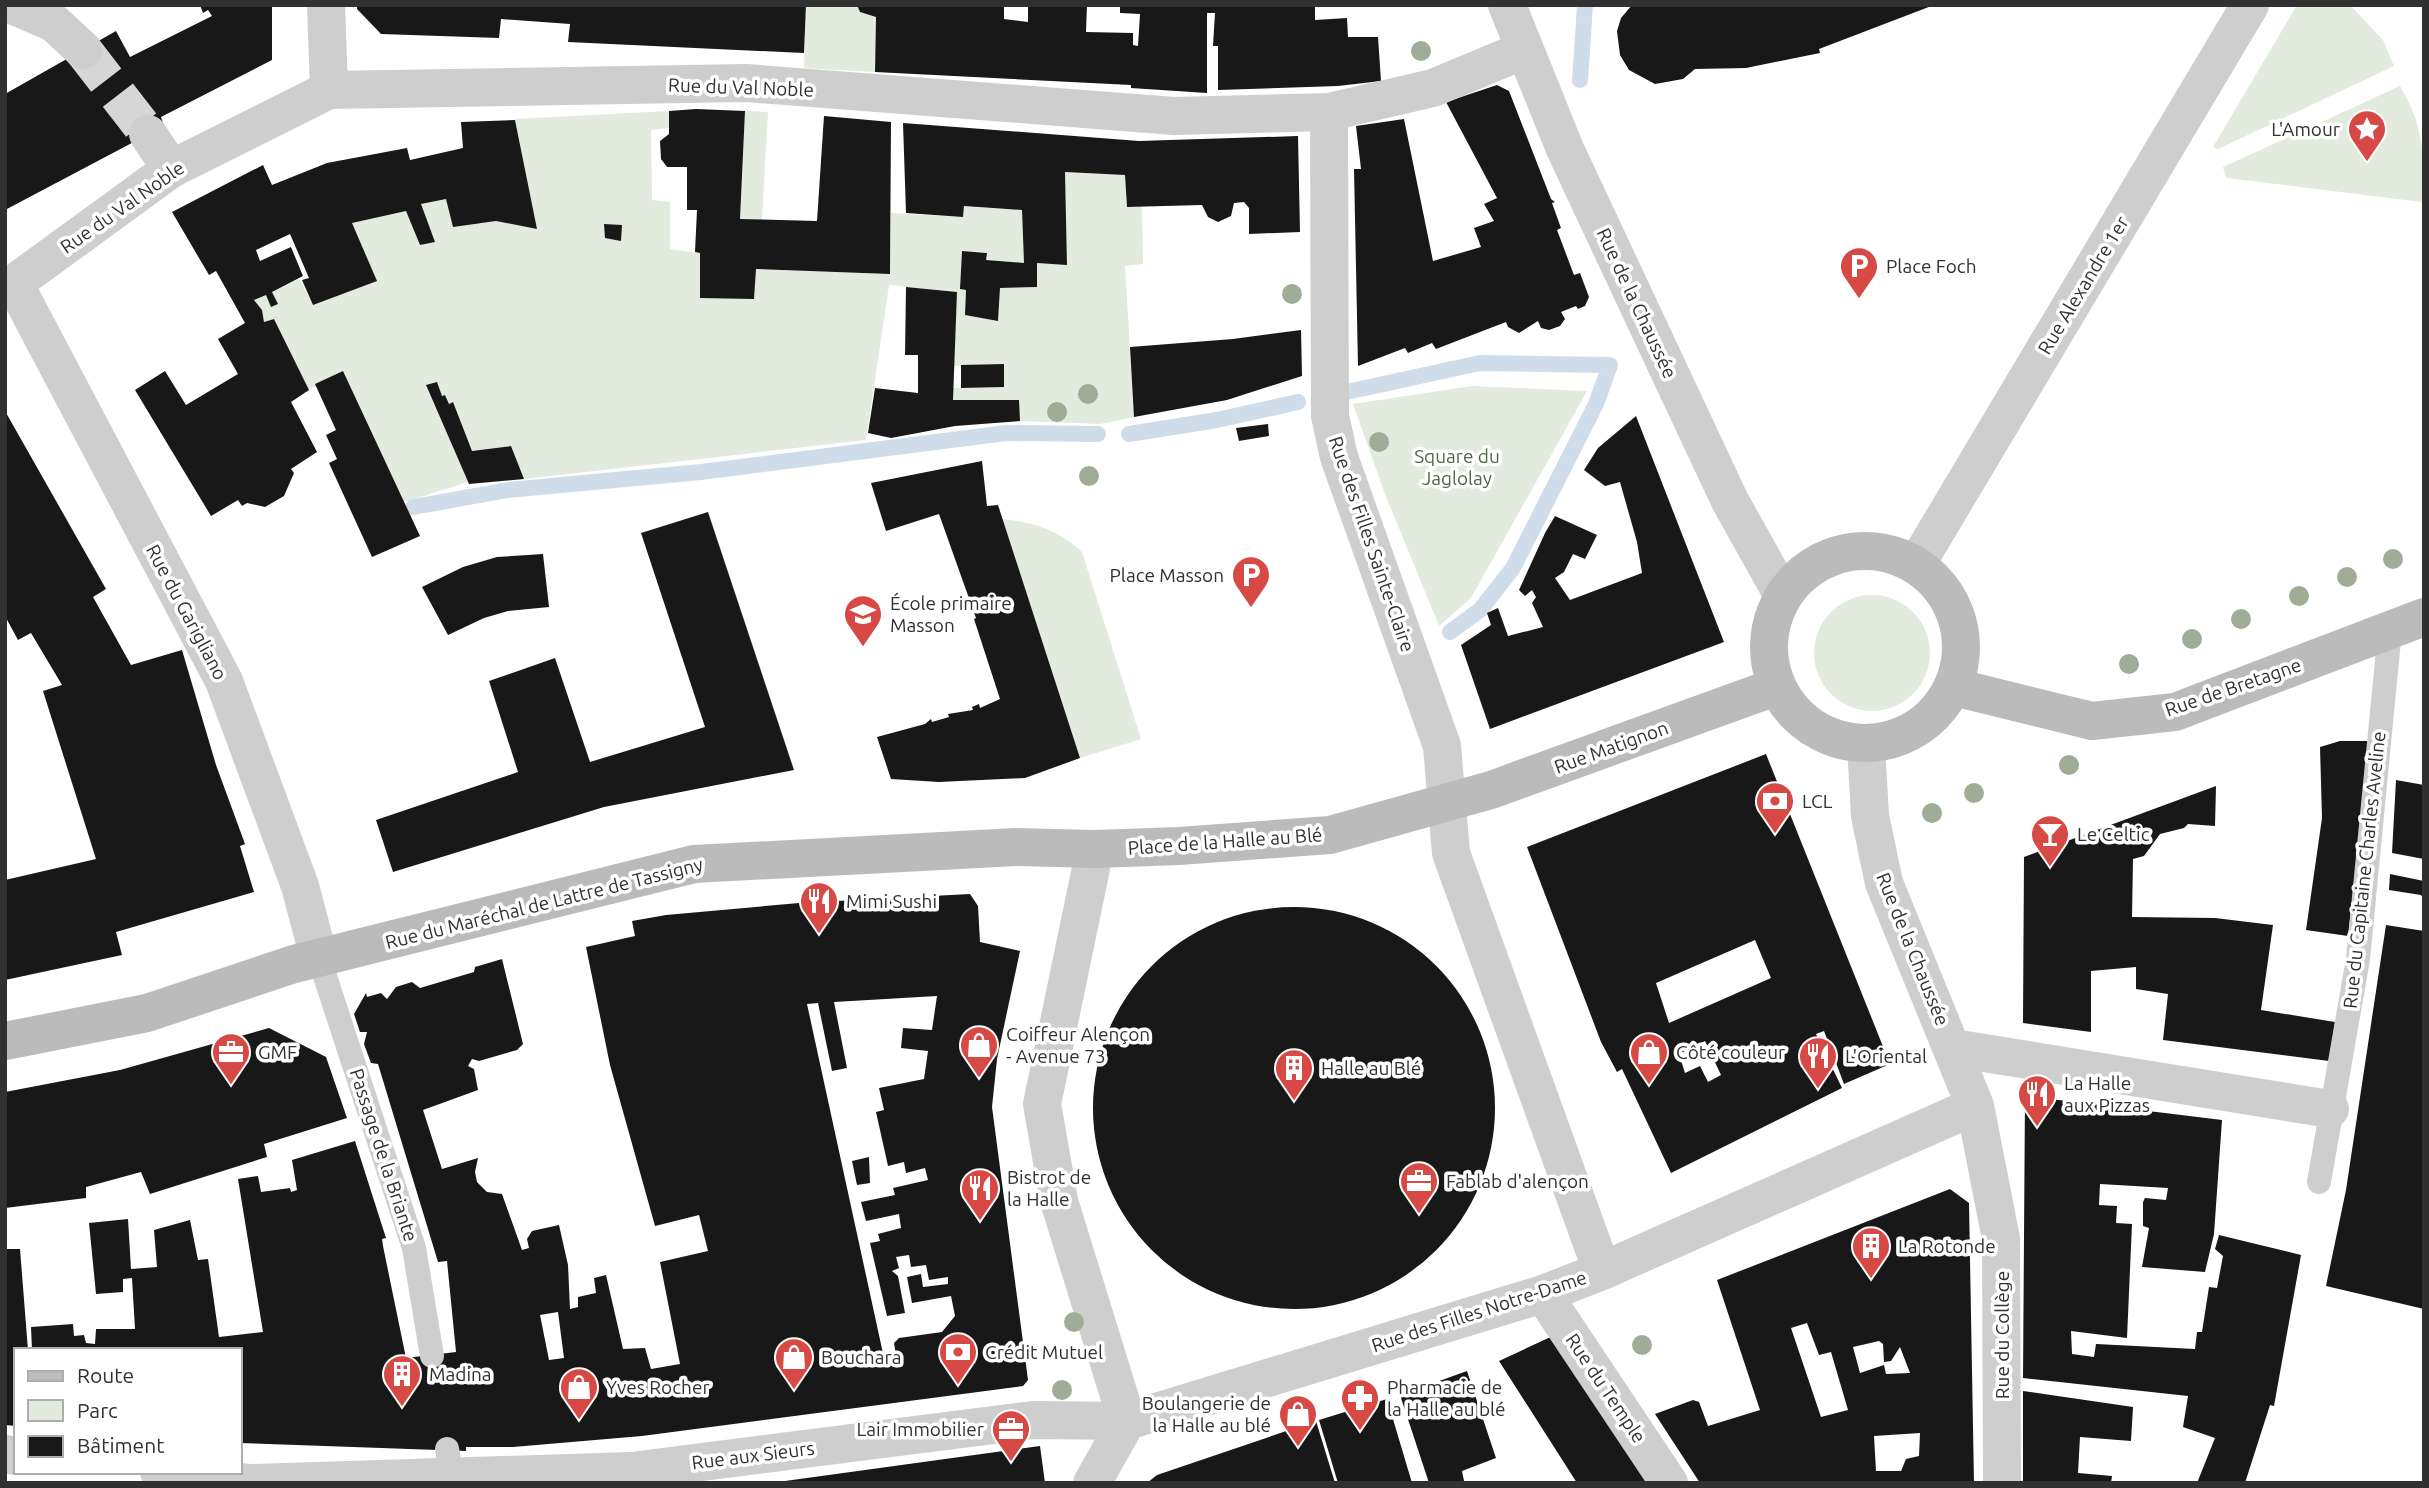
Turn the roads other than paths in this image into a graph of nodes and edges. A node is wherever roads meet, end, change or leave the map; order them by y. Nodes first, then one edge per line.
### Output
1 (12, 5) edge
2 (326, 5) edge
3 (1507, 5) edge
4 (2250, 5) edge
5 (83, 50) tunnel mouth
6 (1524, 50) junction
7 (329, 90) junction
8 (1329, 112) junction
9 (148, 135) tunnel mouth
10 (171, 169) junction
11 (10, 286) edge
12 (1916, 565) junction
13 (1782, 594) junction
14 (2407, 623) edge
15 (1775, 687) junction
16 (1954, 687) junction
17 (1866, 745) junction
18 (1445, 804) junction
19 (1096, 849) junction
20 (319, 958) junction
21 (5, 1041) edge
22 (1953, 1048) junction
23 (1975, 1106) junction
24 (2330, 1109) junction
25 (2319, 1182) dead end
26 (1602, 1270) junction
27 (1543, 1294) junction
28 (432, 1356) dead end
29 (1127, 1421) junction
30 (176, 1474) edge
31 (633, 1477) edge
32 (251, 1483) edge
33 (1092, 1483) edge
34 (1669, 1483) edge
35 (2002, 1483) edge

1 - 5 street
2 - 7 street
3 - 6 street, Rue de la Chaussée
4 - 12 street, Rue Alexandre 1er
6 - 8 street, Rue du Val Noble
6 - 13 street, Rue de la Chaussée
7 - 8 street, Rue du Val Noble
7 - 10 street, Rue du Val Noble
8 - 18 street, Rue des Filles Sainte-Claire
9 - 10 street
10 - 11 street, Rue du Val Noble
11 - 20 street, Rue du Garigliano
12 - 13 street
12 - 16 street
13 - 15 street
14 - 16 street, Rue de Bretagne
14 - 24 lane, Rue du Capitaine Charles Aveline
15 - 17 street
15 - 18 street, Rue Matignon
16 - 17 street
17 - 22 street, Rue de la Chaussée
18 - 19 street, Place de la Halle au Blé
18 - 26 street
19 - 20 street, Rue du Maréchal de Lattre de Tassigny
19 - 29 street
20 - 21 street, Rue du Maréchal de Lattre de Tassigny
20 - 28 lane, Passage de la Briante
22 - 23 street, Rue de la Chaussée
22 - 24 street
23 - 26 street, Rue des Filles Notre-Dame
23 - 35 street, Rue du Collège
24 - 25 lane, Rue du Capitaine Charles Aveline
26 - 27 street, Rue des Filles Notre-Dame
27 - 29 street, Rue des Filles Notre-Dame
27 - 34 street, Rue du Temple
29 - 31 street, Rue aux Sieurs
29 - 33 street
30 - 32 street, Rue aux Sieurs
31 - 32 street, Rue aux Sieurs

